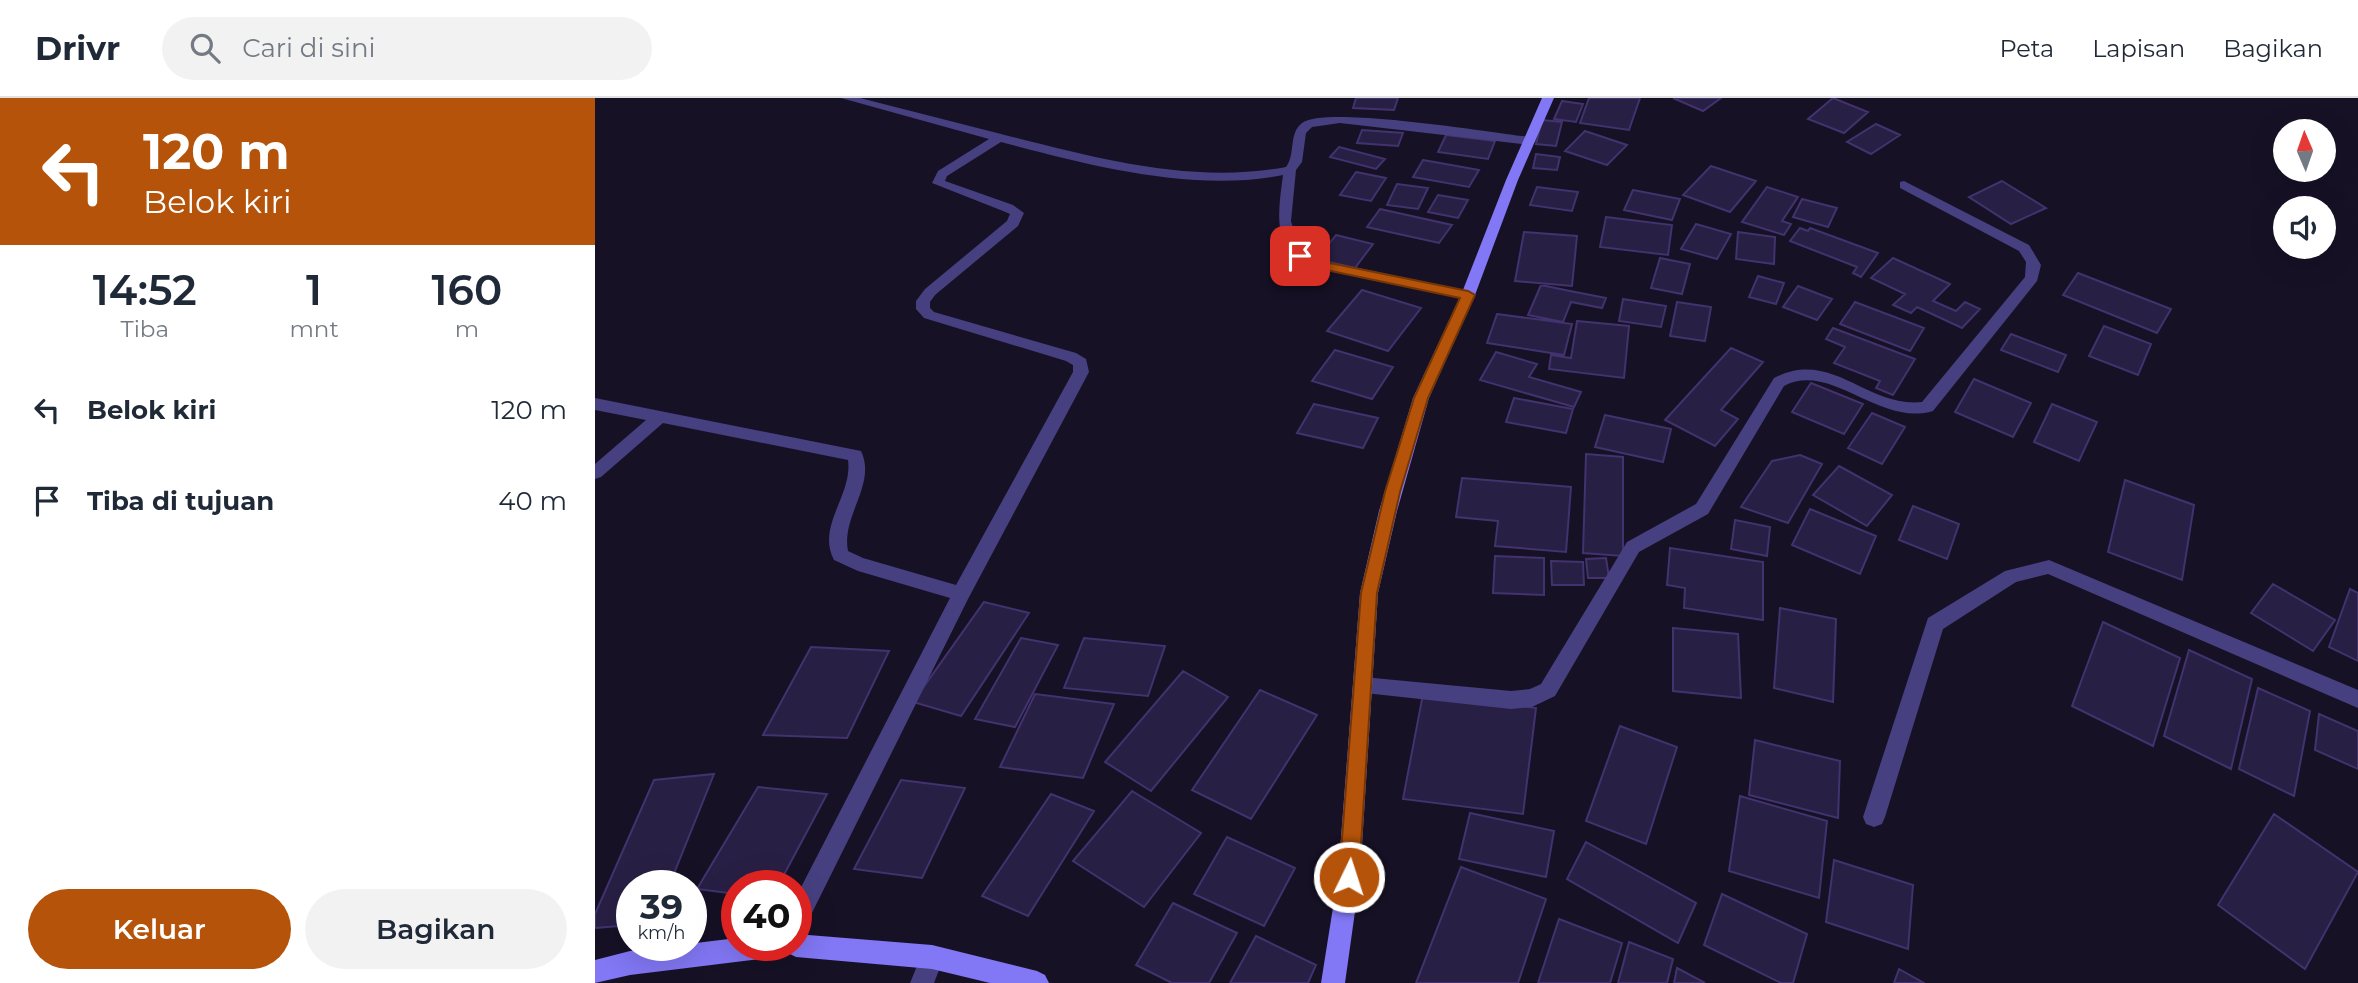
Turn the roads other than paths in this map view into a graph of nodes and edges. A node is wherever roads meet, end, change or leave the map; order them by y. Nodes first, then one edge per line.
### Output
1 (847, 98) edge
2 (1548, 98) edge
3 (1000, 137) junction
4 (1530, 141) junction
5 (1290, 170) junction
6 (1904, 185) dead end
7 (1468, 295) junction
8 (595, 404) edge
9 (661, 416) junction
10 (595, 473) edge
11 (961, 594) junction
12 (1363, 685) junction
13 (2358, 699) edge
14 (1874, 817) dead end
15 (812, 889) edge
16 (812, 946) edge
17 (721, 952) edge
18 (932, 957) junction
19 (595, 972) edge
20 (922, 983) edge
21 (1037, 983) edge
22 (1333, 983) edge

1 - 3 street
2 - 4 street
3 - 5 street
3 - 11 street
4 - 5 street
4 - 7 street
5 - 7 street
6 - 12 street
7 - 12 street
8 - 9 street
9 - 10 street
9 - 11 street
11 - 15 street
12 - 22 street
13 - 14 street
16 - 18 street
17 - 19 street
18 - 20 street
18 - 21 street

